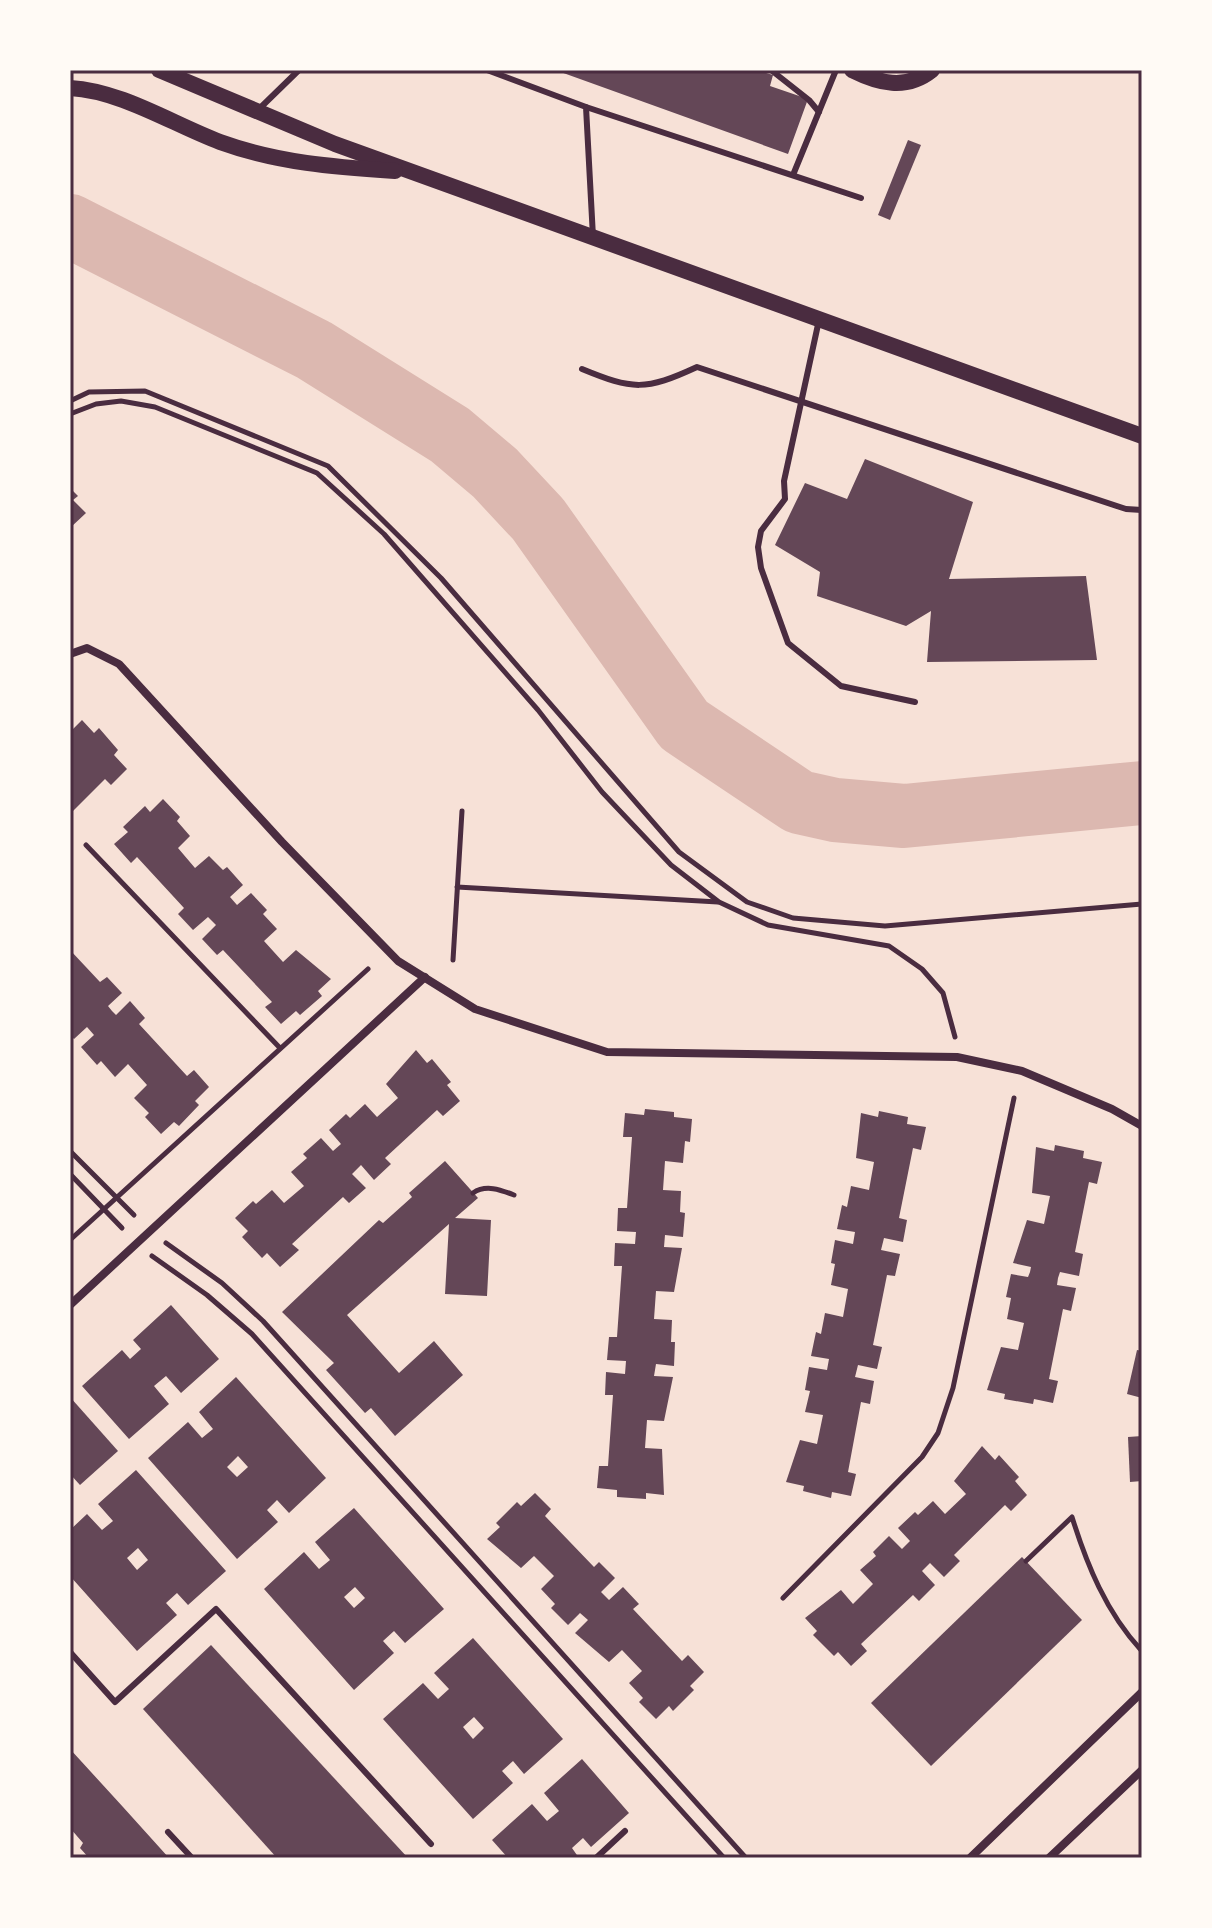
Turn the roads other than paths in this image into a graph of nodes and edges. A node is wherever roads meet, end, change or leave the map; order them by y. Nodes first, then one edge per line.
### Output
1 (159, 70) edge
2 (299, 70) edge
3 (487, 70) edge
4 (771, 70) edge
5 (836, 70) edge
6 (852, 70) edge
7 (932, 70) edge
8 (70, 88) edge
9 (586, 107) junction
10 (819, 112) junction
11 (255, 113) junction
12 (415, 173) junction
13 (793, 175) junction
14 (861, 198) dead end
15 (593, 237) junction
16 (819, 317) junction
17 (582, 369) dead end
18 (800, 401) junction
19 (1142, 436) edge
20 (1142, 510) edge
21 (70, 654) edge
22 (915, 702) dead end
23 (425, 977) junction
24 (1142, 1126) edge
25 (70, 1305) edge
26 (70, 1652) edge
27 (1142, 1692) edge
28 (1142, 1770) edge
29 (625, 1831) dead end
30 (168, 1832) dead end
31 (431, 1844) dead end
32 (192, 1858) edge
33 (596, 1858) edge
34 (970, 1858) edge
35 (1049, 1858) edge

1 - 11 main road
2 - 11 lane
3 - 9 lane
4 - 10 lane
5 - 10 lane
6 - 7 main road
8 - 12 main road
9 - 13 lane
9 - 15 lane
10 - 13 lane
11 - 12 main road
12 - 15 main road
13 - 14 lane
15 - 16 main road
16 - 18 lane
16 - 19 main road
17 - 18 lane
18 - 20 lane
18 - 22 lane
21 - 23 street
23 - 24 street
23 - 25 street
26 - 31 lane
27 - 34 street
28 - 35 street
29 - 33 lane
30 - 32 lane

